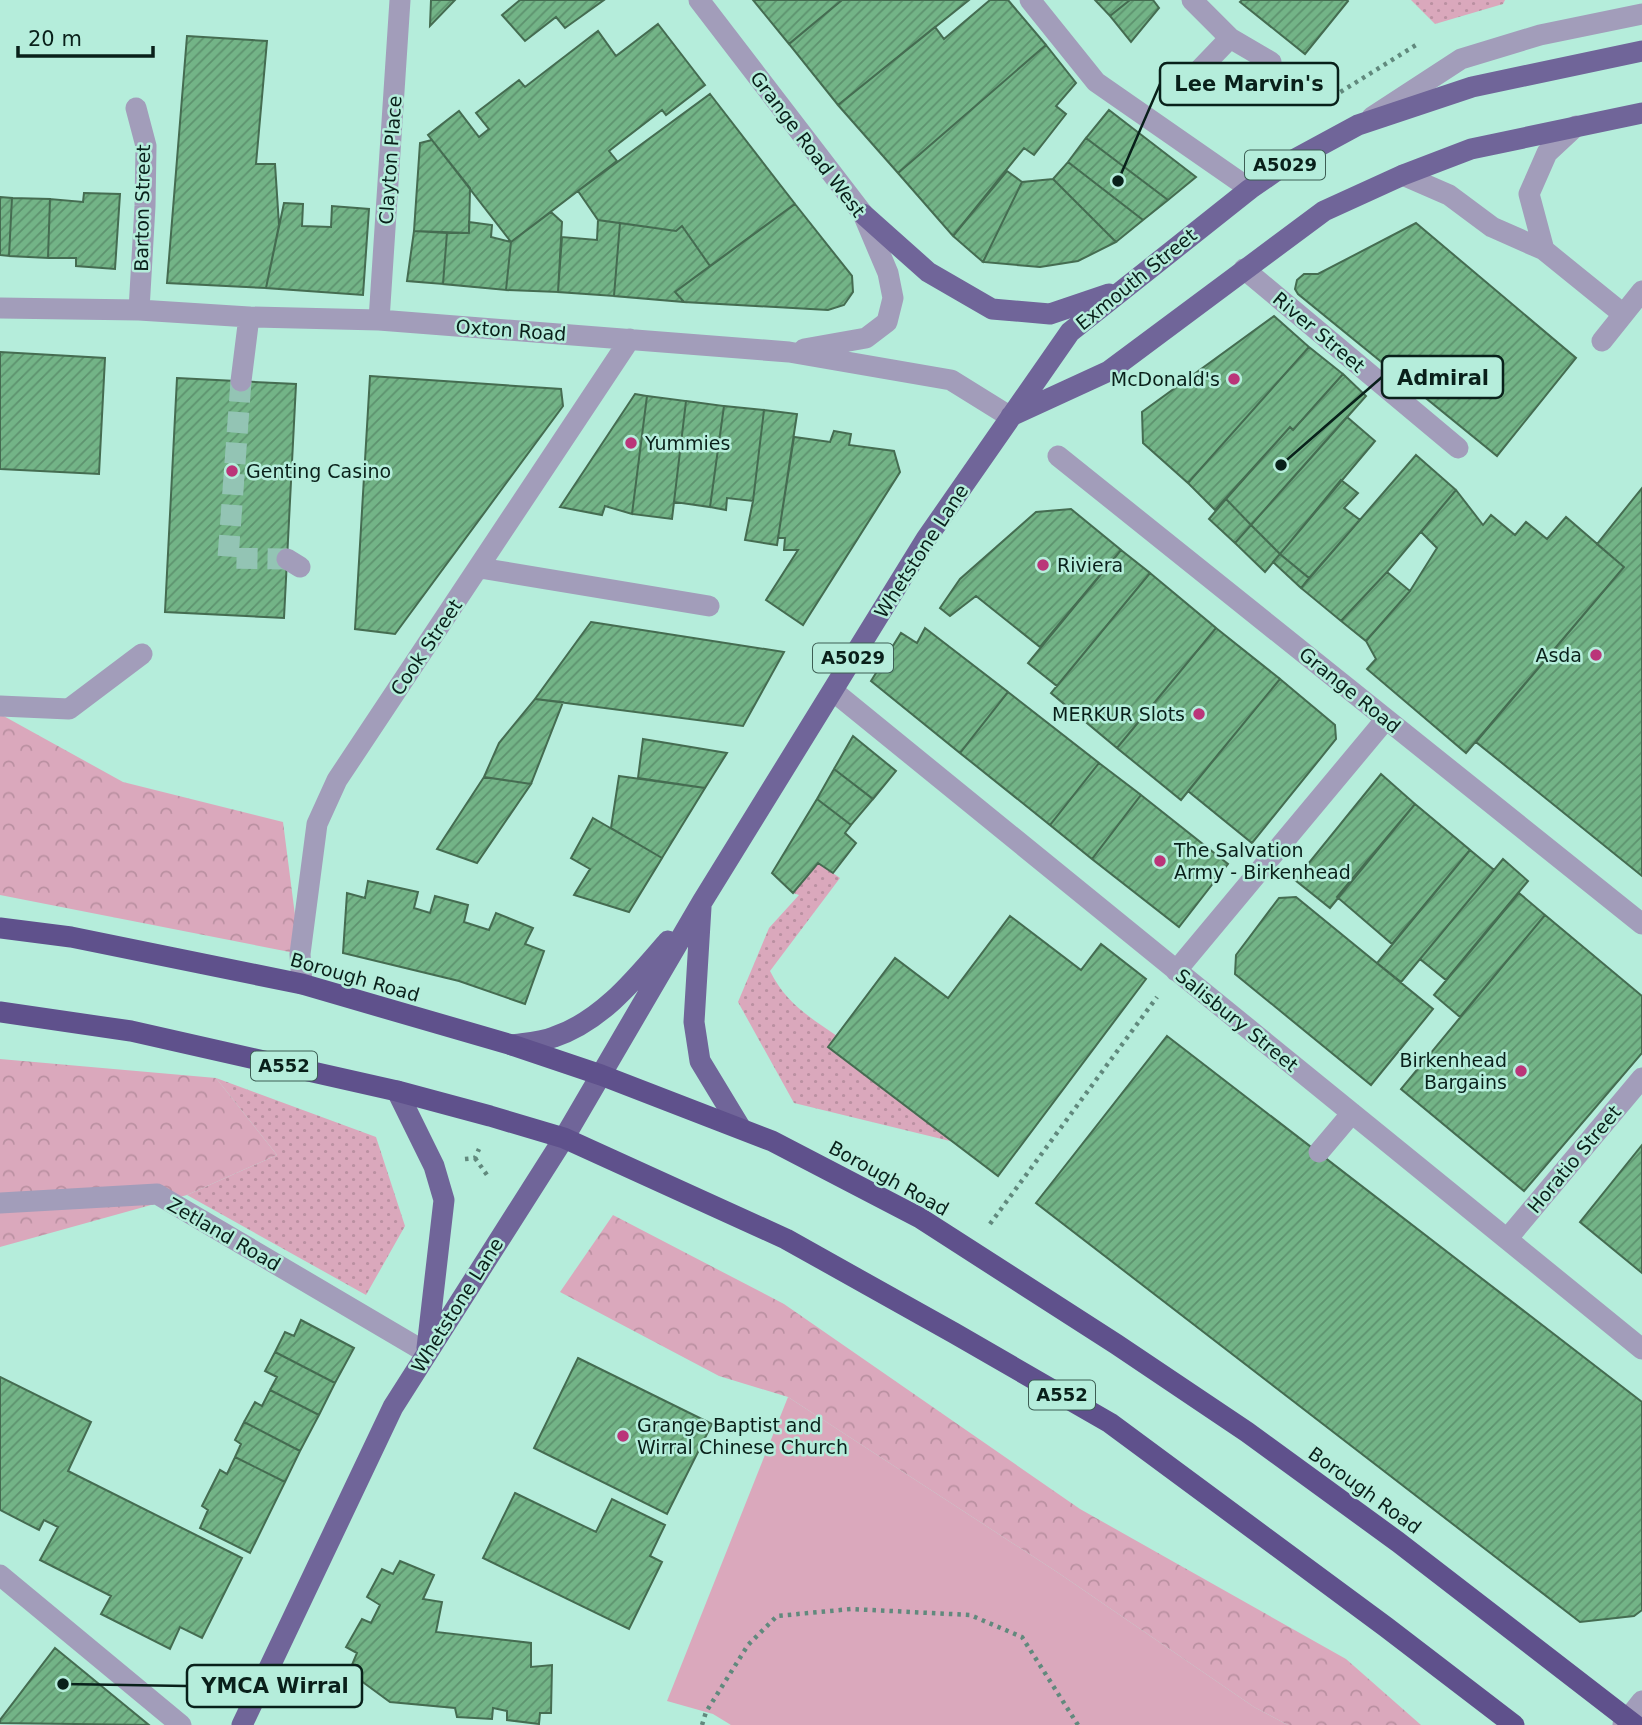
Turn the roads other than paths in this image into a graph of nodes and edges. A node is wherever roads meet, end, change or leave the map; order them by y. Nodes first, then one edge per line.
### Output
1 (400, 0) edge
2 (699, 0) edge
3 (1030, 0) edge
4 (1192, 0) edge
5 (1642, 14) edge
6 (1230, 38) junction
7 (1642, 51) edge
8 (1270, 62) dead end
9 (1182, 88) dead end
10 (136, 108) dead end
11 (1642, 113) edge
12 (1358, 125) junction
13 (1576, 127) junction
14 (1403, 175) junction
15 (1250, 189) junction
16 (863, 214) junction
17 (1544, 250) junction
18 (1244, 269) junction
19 (1124, 289) junction
20 (1642, 291) edge
21 (0, 308) edge
22 (139, 310) junction
23 (1623, 314) junction
24 (248, 317) junction
25 (379, 320) junction
26 (631, 339) junction
27 (1602, 341) dead end
28 (789, 352) junction
29 (241, 381) tunnel mouth
30 (1009, 416) junction
31 (1458, 448) dead end
32 (1058, 456) dead end
33 (480, 568) junction
34 (709, 606) dead end
35 (142, 654) dead end
36 (833, 691) junction
37 (0, 706) edge
38 (1386, 719) junction
39 (702, 902) junction
40 (1642, 924) edge
41 (0, 928) edge
42 (1176, 971) junction
43 (302, 984) junction
44 (0, 1012) edge
45 (512, 1045) junction
46 (601, 1075) junction
47 (1642, 1078) edge
48 (397, 1091) junction
49 (1352, 1113) junction
50 (740, 1127) junction
51 (564, 1138) junction
52 (1319, 1152) dead end
53 (0, 1203) edge
54 (1507, 1239) junction
55 (1642, 1349) edge
56 (427, 1353) junction
57 (0, 1575) edge
58 (1642, 1701) edge
59 (1629, 1723) edge
60 (181, 1725) edge
61 (243, 1725) edge
62 (1514, 1725) edge

1 - 25 street, Clayton Place
2 - 16 street, Grange Road West
3 - 15 street
4 - 6 street
5 - 12 street
6 - 8 street
6 - 9 street
7 - 12 main road, Exmouth Street / A5029
10 - 22 street, Barton Street
11 - 13 main road, A5029
12 - 15 main road, Exmouth Street / A5029
13 - 14 main road, A5029
13 - 17 street
14 - 17 street
14 - 18 main road, A5029
15 - 19 main road, Exmouth Street / A5029
16 - 19 main road
16 - 28 street, Grange Road West
17 - 23 street
18 - 30 main road, A5029
18 - 31 street, River Street
19 - 30 main road, Exmouth Street / A5029
20 - 23 street
21 - 22 street, Oxton Road
22 - 24 street, Oxton Road
23 - 27 street
24 - 25 street, Oxton Road
24 - 29 street
25 - 26 street, Oxton Road
26 - 28 street, Oxton Road
26 - 33 street, Cook Street
28 - 30 street, Oxton Road
30 - 36 main road, Whetstone Lane / A5029
32 - 38 street, Grange Road
33 - 34 street
33 - 43 street, Cook Street
35 - 37 street
36 - 39 main road, Whetstone Lane / A5029
36 - 42 street, Salisbury Street
38 - 40 street, Grange Road
38 - 42 street
39 - 45 main road, Whetstone Lane / A5029
39 - 46 main road, Whetstone Lane / A5029
39 - 50 main road, Whetstone Lane / A5029
41 - 43 highway, Borough Road
42 - 49 street, Salisbury Street
43 - 45 highway, Borough Road
44 - 48 highway, A552
45 - 46 highway, Borough Road
46 - 50 highway, Borough Road
46 - 51 main road, Whetstone Lane / A5029
47 - 54 street, Horatio Street
48 - 51 highway, A552
48 - 56 main road
49 - 52 street
49 - 54 street, Salisbury Street
50 - 59 highway, Borough Road
51 - 56 main road, Whetstone Lane
51 - 62 highway, A552
53 - 56 street, Zetland Road
54 - 55 street, Salisbury Street
56 - 61 main road, Whetstone Lane
57 - 60 street
58 - 59 street

